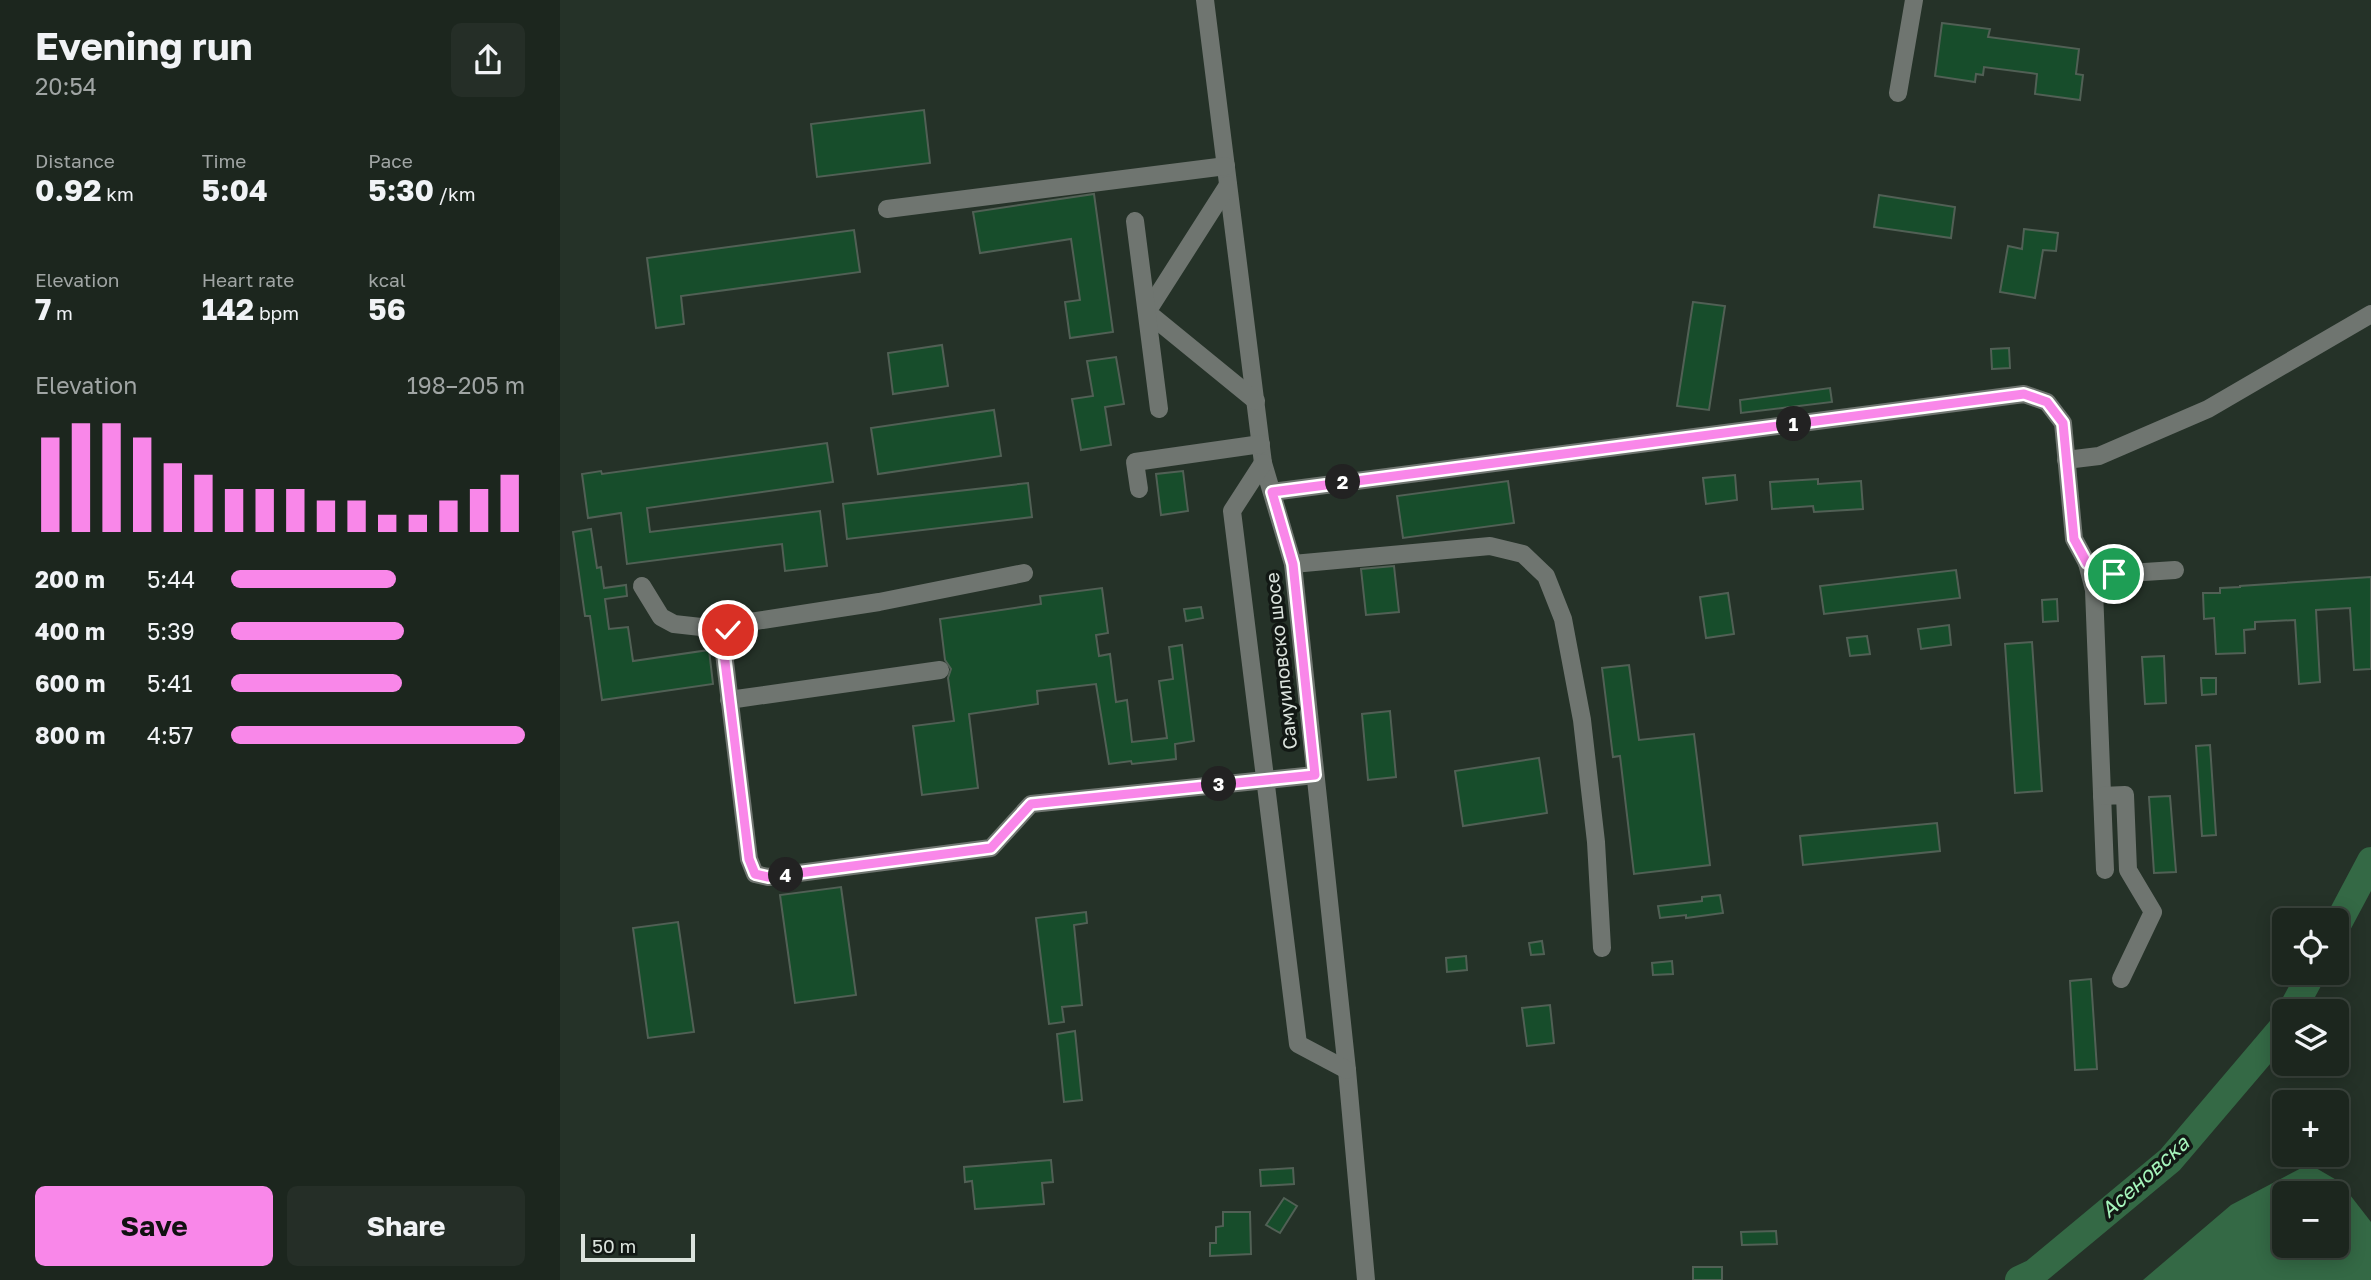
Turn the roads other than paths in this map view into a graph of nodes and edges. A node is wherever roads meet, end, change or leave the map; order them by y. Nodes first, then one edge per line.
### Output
1 (1205, 0) edge
2 (1914, 0) edge
3 (1898, 93) dead end
4 (1226, 166) junction
5 (1228, 185) junction
6 (887, 209) dead end
7 (1135, 221) dead end
8 (1147, 312) junction
9 (2371, 314) edge
10 (1256, 401) junction
11 (1159, 409) dead end
12 (1261, 444) junction
13 (2066, 460) junction
14 (1264, 463) junction
15 (1139, 489) dead end
16 (1272, 492) junction
17 (2087, 563) junction
18 (1293, 564) junction
19 (2175, 570) dead end
20 (1024, 573) dead end
21 (642, 586) dead end
22 (728, 630) junction
23 (940, 670) dead end
24 (729, 700) junction
25 (1315, 775) junction
26 (1266, 779) junction
27 (2102, 796) junction
28 (2105, 870) dead end
29 (1602, 948) dead end
30 (2121, 979) dead end
31 (1347, 1070) junction
32 (1366, 1280) edge

1 - 4 street, Самуиловско шосе
2 - 3 street
4 - 5 street, Самуиловско шосе
4 - 6 street
5 - 8 street
5 - 10 street, Самуиловско шосе
7 - 8 street
8 - 10 street
8 - 11 street
9 - 13 street
10 - 12 street, Самуиловско шосе
12 - 14 street, Самуиловско шосе
12 - 15 street
13 - 16 street
13 - 17 street
14 - 16 street, Самуиловско шосе
14 - 26 street
16 - 18 street, Самуиловско шосе
17 - 19 street
17 - 27 street
18 - 25 street, Самуиловско шосе
18 - 29 street
20 - 22 street
21 - 22 street
22 - 24 street
23 - 24 street
24 - 26 street
25 - 26 street
25 - 31 street, Самуиловско шосе
26 - 31 street
27 - 28 street
27 - 30 street
31 - 32 street, Самуиловско шосе

